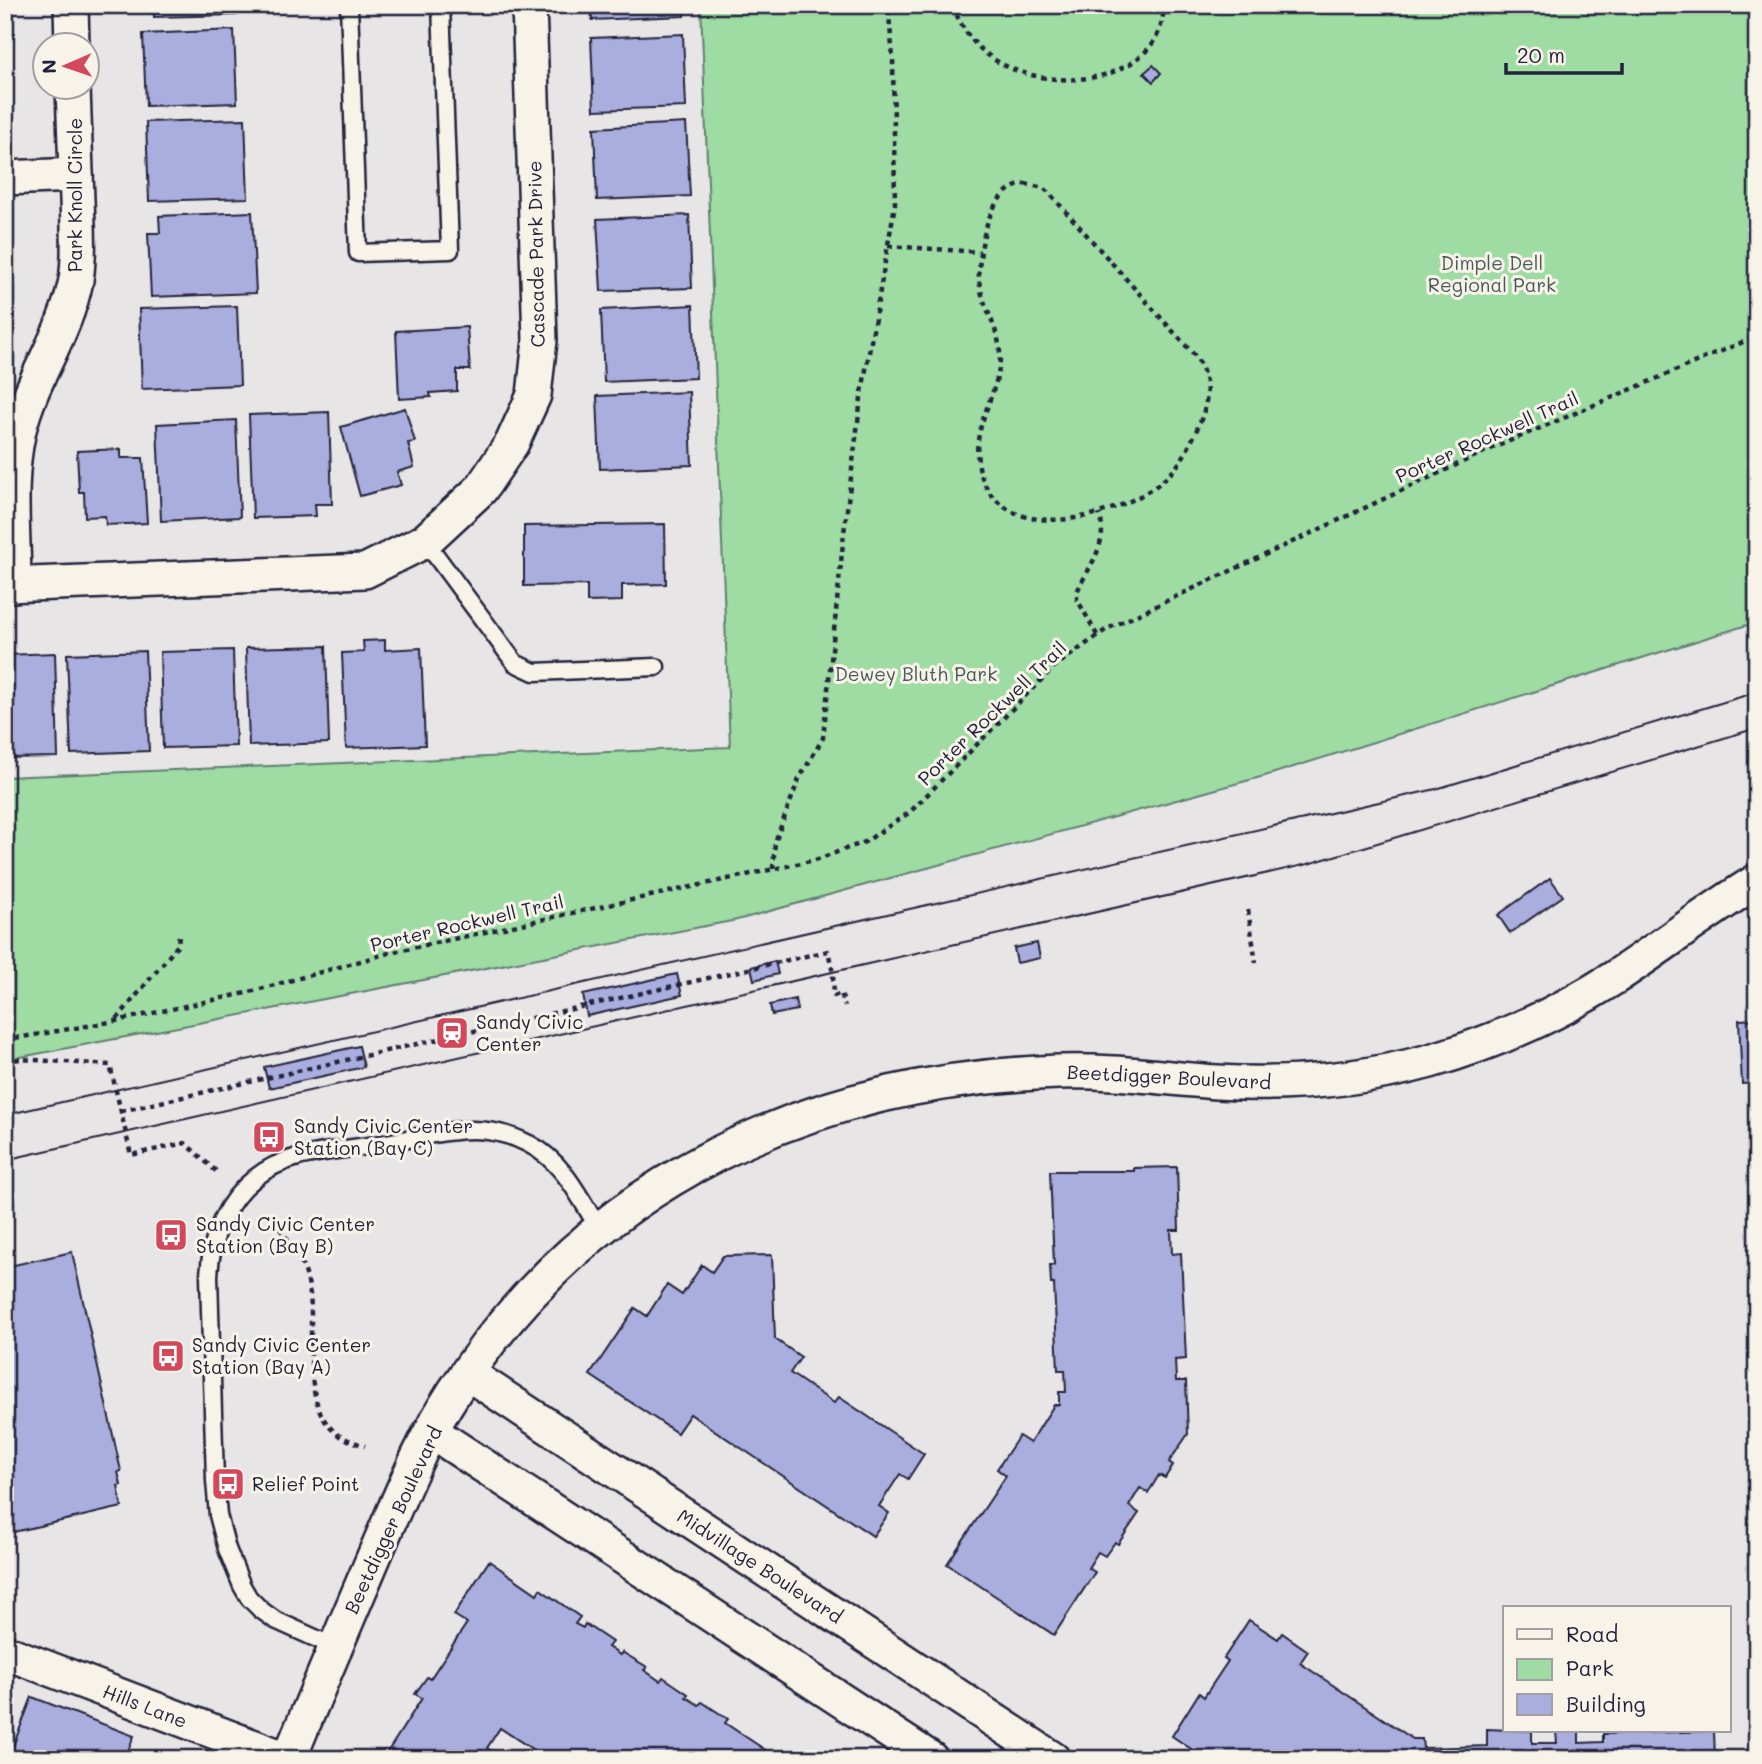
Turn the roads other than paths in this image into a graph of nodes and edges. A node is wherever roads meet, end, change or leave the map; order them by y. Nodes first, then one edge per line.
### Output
1 (71, 5) edge
2 (349, 5) edge
3 (441, 5) edge
4 (529, 5) edge
5 (72, 32) edge
6 (73, 102) edge
7 (76, 175) junction
8 (5, 178) edge
9 (425, 541) junction
10 (10, 585) edge
11 (656, 667) dead end
12 (1757, 881) edge
13 (599, 1229) junction
14 (467, 1373) junction
15 (432, 1432) junction
16 (335, 1647) junction
17 (5, 1652) edge
18 (287, 1759) edge
19 (931, 1759) edge
20 (1053, 1759) edge

1 - 5 street
2 - 3 lane
4 - 9 street, Cascade Park Drive
6 - 7 street, Park Knoll Circle
7 - 8 street
7 - 10 street, Park Knoll Circle
9 - 10 street, Cascade Park Drive
9 - 11 lane
12 - 13 street, Beetdigger Boulevard
13 - 14 street, Beetdigger Boulevard
13 - 16 lane
14 - 15 street, Beetdigger Boulevard
14 - 20 street, Midvillage Boulevard
15 - 16 street, Beetdigger Boulevard
15 - 19 street
16 - 18 street, Beetdigger Boulevard
17 - 18 street, Hills Lane

